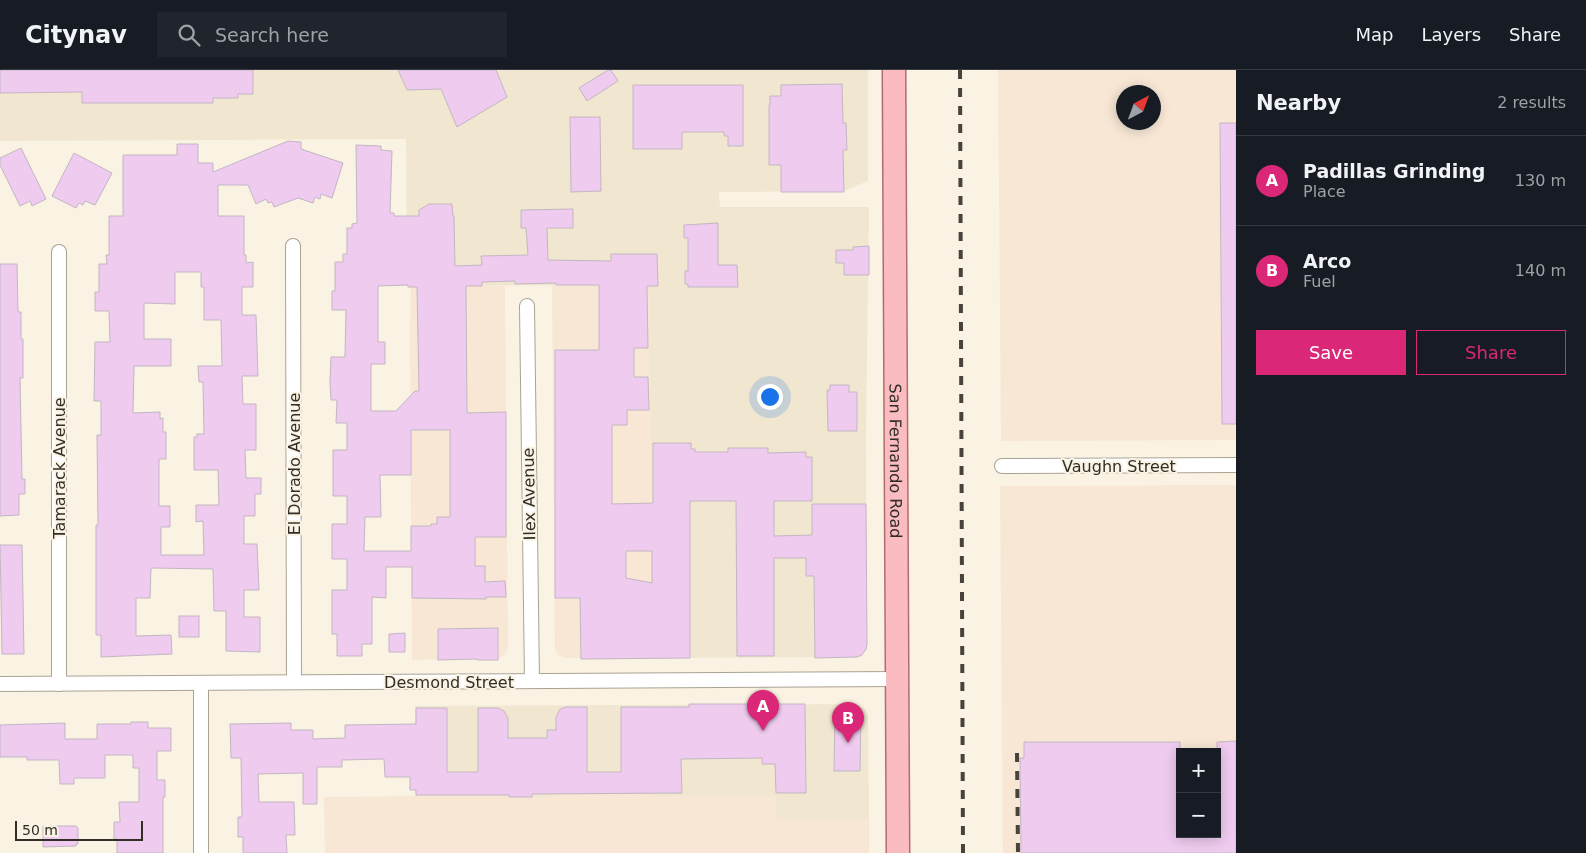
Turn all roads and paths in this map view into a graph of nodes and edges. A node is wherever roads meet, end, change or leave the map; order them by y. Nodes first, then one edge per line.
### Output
1 (894, 70) edge
2 (293, 246) dead end
3 (59, 252) dead end
4 (527, 306) dead end
5 (1236, 465) edge
6 (1002, 466) dead end
7 (898, 679) junction
8 (532, 681) junction
9 (294, 682) junction
10 (201, 683) junction
11 (0, 684) edge
12 (59, 684) junction
13 (201, 853) edge
14 (898, 853) edge

1 - 7 main road, San Fernando Road
2 - 9 street, El Dorado Avenue
3 - 12 street, Tamarack Avenue
4 - 8 street, Ilex Avenue
5 - 6 street, Vaughn Street
7 - 8 street, Desmond Street
7 - 14 main road, San Fernando Road
8 - 9 street, Desmond Street
9 - 10 street, Desmond Street
10 - 12 street, Desmond Street
10 - 13 street
11 - 12 street, Desmond Street

